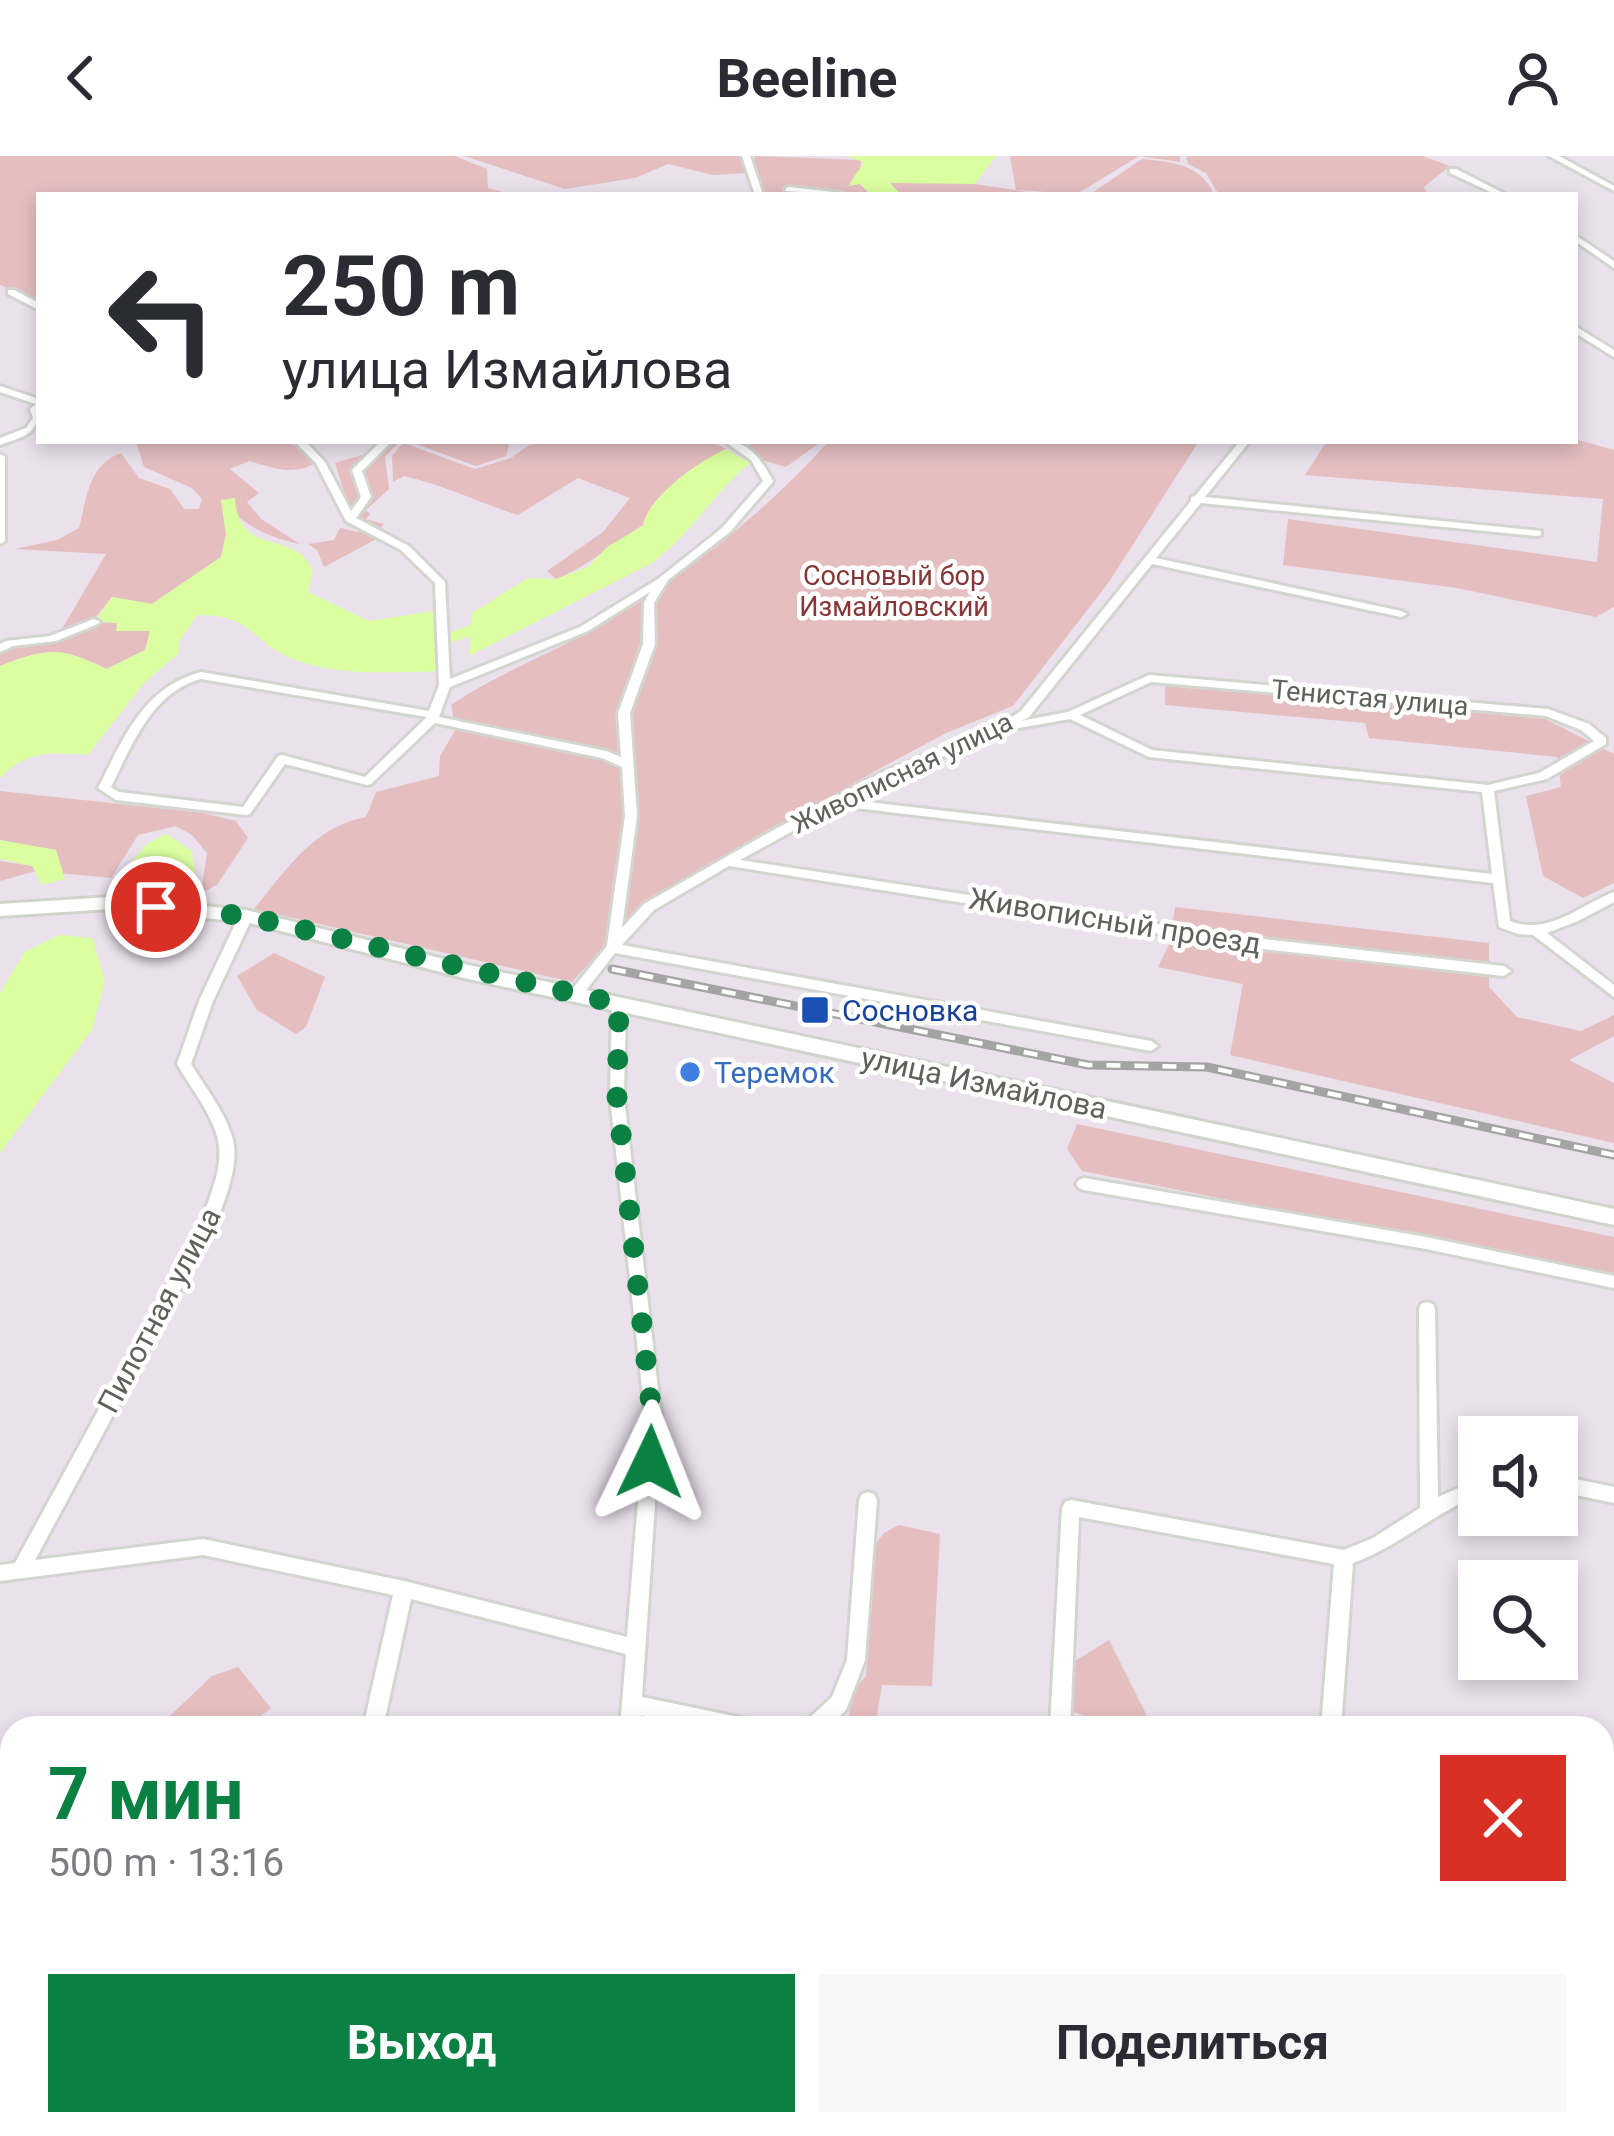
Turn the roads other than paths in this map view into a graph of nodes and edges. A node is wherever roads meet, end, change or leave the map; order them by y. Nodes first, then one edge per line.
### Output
1 (746, 156) edge
2 (1553, 156) edge
3 (1453, 172) dead end
4 (789, 189) dead end
5 (1614, 189) edge
6 (758, 192) edge
7 (816, 192) edge
8 (1496, 192) edge
9 (1578, 239) edge
10 (1614, 253) edge
11 (1600, 255) junction
12 (1614, 265) edge
13 (11, 292) dead end
14 (36, 306) edge
15 (1578, 331) edge
16 (1614, 354) edge
17 (0, 389) edge
18 (36, 403) edge
19 (36, 421) edge
20 (0, 442) edge
21 (302, 444) edge
22 (384, 444) edge
23 (733, 444) edge
24 (1242, 444) edge
25 (2, 461) edge
26 (1196, 499) junction
27 (350, 519) junction
28 (1537, 532) dead end
29 (0, 542) edge
30 (1148, 560) junction
31 (664, 578) junction
32 (1401, 614) dead end
33 (94, 622) dead end
34 (0, 649) edge
35 (446, 685) junction
36 (1071, 715) junction
37 (433, 717) junction
38 (1001, 729) junction
39 (629, 766) junction
40 (1488, 789) junction
41 (832, 802) junction
42 (727, 862) junction
43 (1498, 879) junction
44 (1614, 896) edge
45 (0, 910) edge
46 (246, 916) junction
47 (1539, 934) junction
48 (612, 949) junction
49 (1504, 971) dead end
50 (1614, 992) edge
51 (575, 995) junction
52 (619, 1004) junction
53 (1151, 1046) dead end
54 (1084, 1184) dead end
55 (1614, 1217) edge
56 (1614, 1282) edge
57 (1427, 1309) dead end
58 (1578, 1487) edge
59 (1614, 1495) edge
60 (1458, 1496) edge
61 (868, 1500) dead end
62 (1429, 1511) junction
63 (1344, 1558) junction
64 (22, 1567) junction
65 (0, 1573) edge
66 (404, 1589) junction
67 (636, 1648) junction
68 (633, 1704) junction
69 (374, 1716) edge
70 (632, 1716) edge
71 (690, 1716) edge
72 (825, 1716) edge
73 (1061, 1716) edge
74 (1332, 1716) edge

1 - 6 street
2 - 5 street
3 - 8 street
4 - 7 street
9 - 11 street
10 - 11 street
11 - 12 street
13 - 14 street
15 - 16 street
17 - 18 street
19 - 20 street
21 - 27 street
22 - 27 street
23 - 31 street
24 - 26 street, Живописная улица
25 - 29 street
26 - 28 street
26 - 30 street, Живописная улица
27 - 35 street
30 - 32 street
30 - 38 street, Живописная улица
31 - 35 street
31 - 39 street
33 - 34 street
35 - 37 street
36 - 38 street, Тенистая улица
36 - 40 street
36 - 40 street, Тенистая улица
37 - 37 street
37 - 39 street
38 - 41 street, Живописная улица
39 - 48 street
40 - 43 street
41 - 42 street, Живописная улица
41 - 43 street
42 - 48 street, Живописная улица
42 - 49 street, Живописный проезд
43 - 47 street
44 - 47 street
45 - 46 main road, улица Измайлова
46 - 51 main road, улица Измайлова
46 - 64 street, Пилотная улица
47 - 50 street
48 - 51 street, Живописная улица
48 - 53 street
51 - 52 main road, улица Измайлова
52 - 55 main road, улица Измайлова
52 - 67 street
54 - 56 street
57 - 62 street
58 - 59 street
60 - 62 street
61 - 72 street
62 - 63 street
63 - 73 street
63 - 74 street
64 - 65 street
64 - 66 street
66 - 67 street
66 - 69 street
67 - 68 street
68 - 70 street
68 - 71 street

